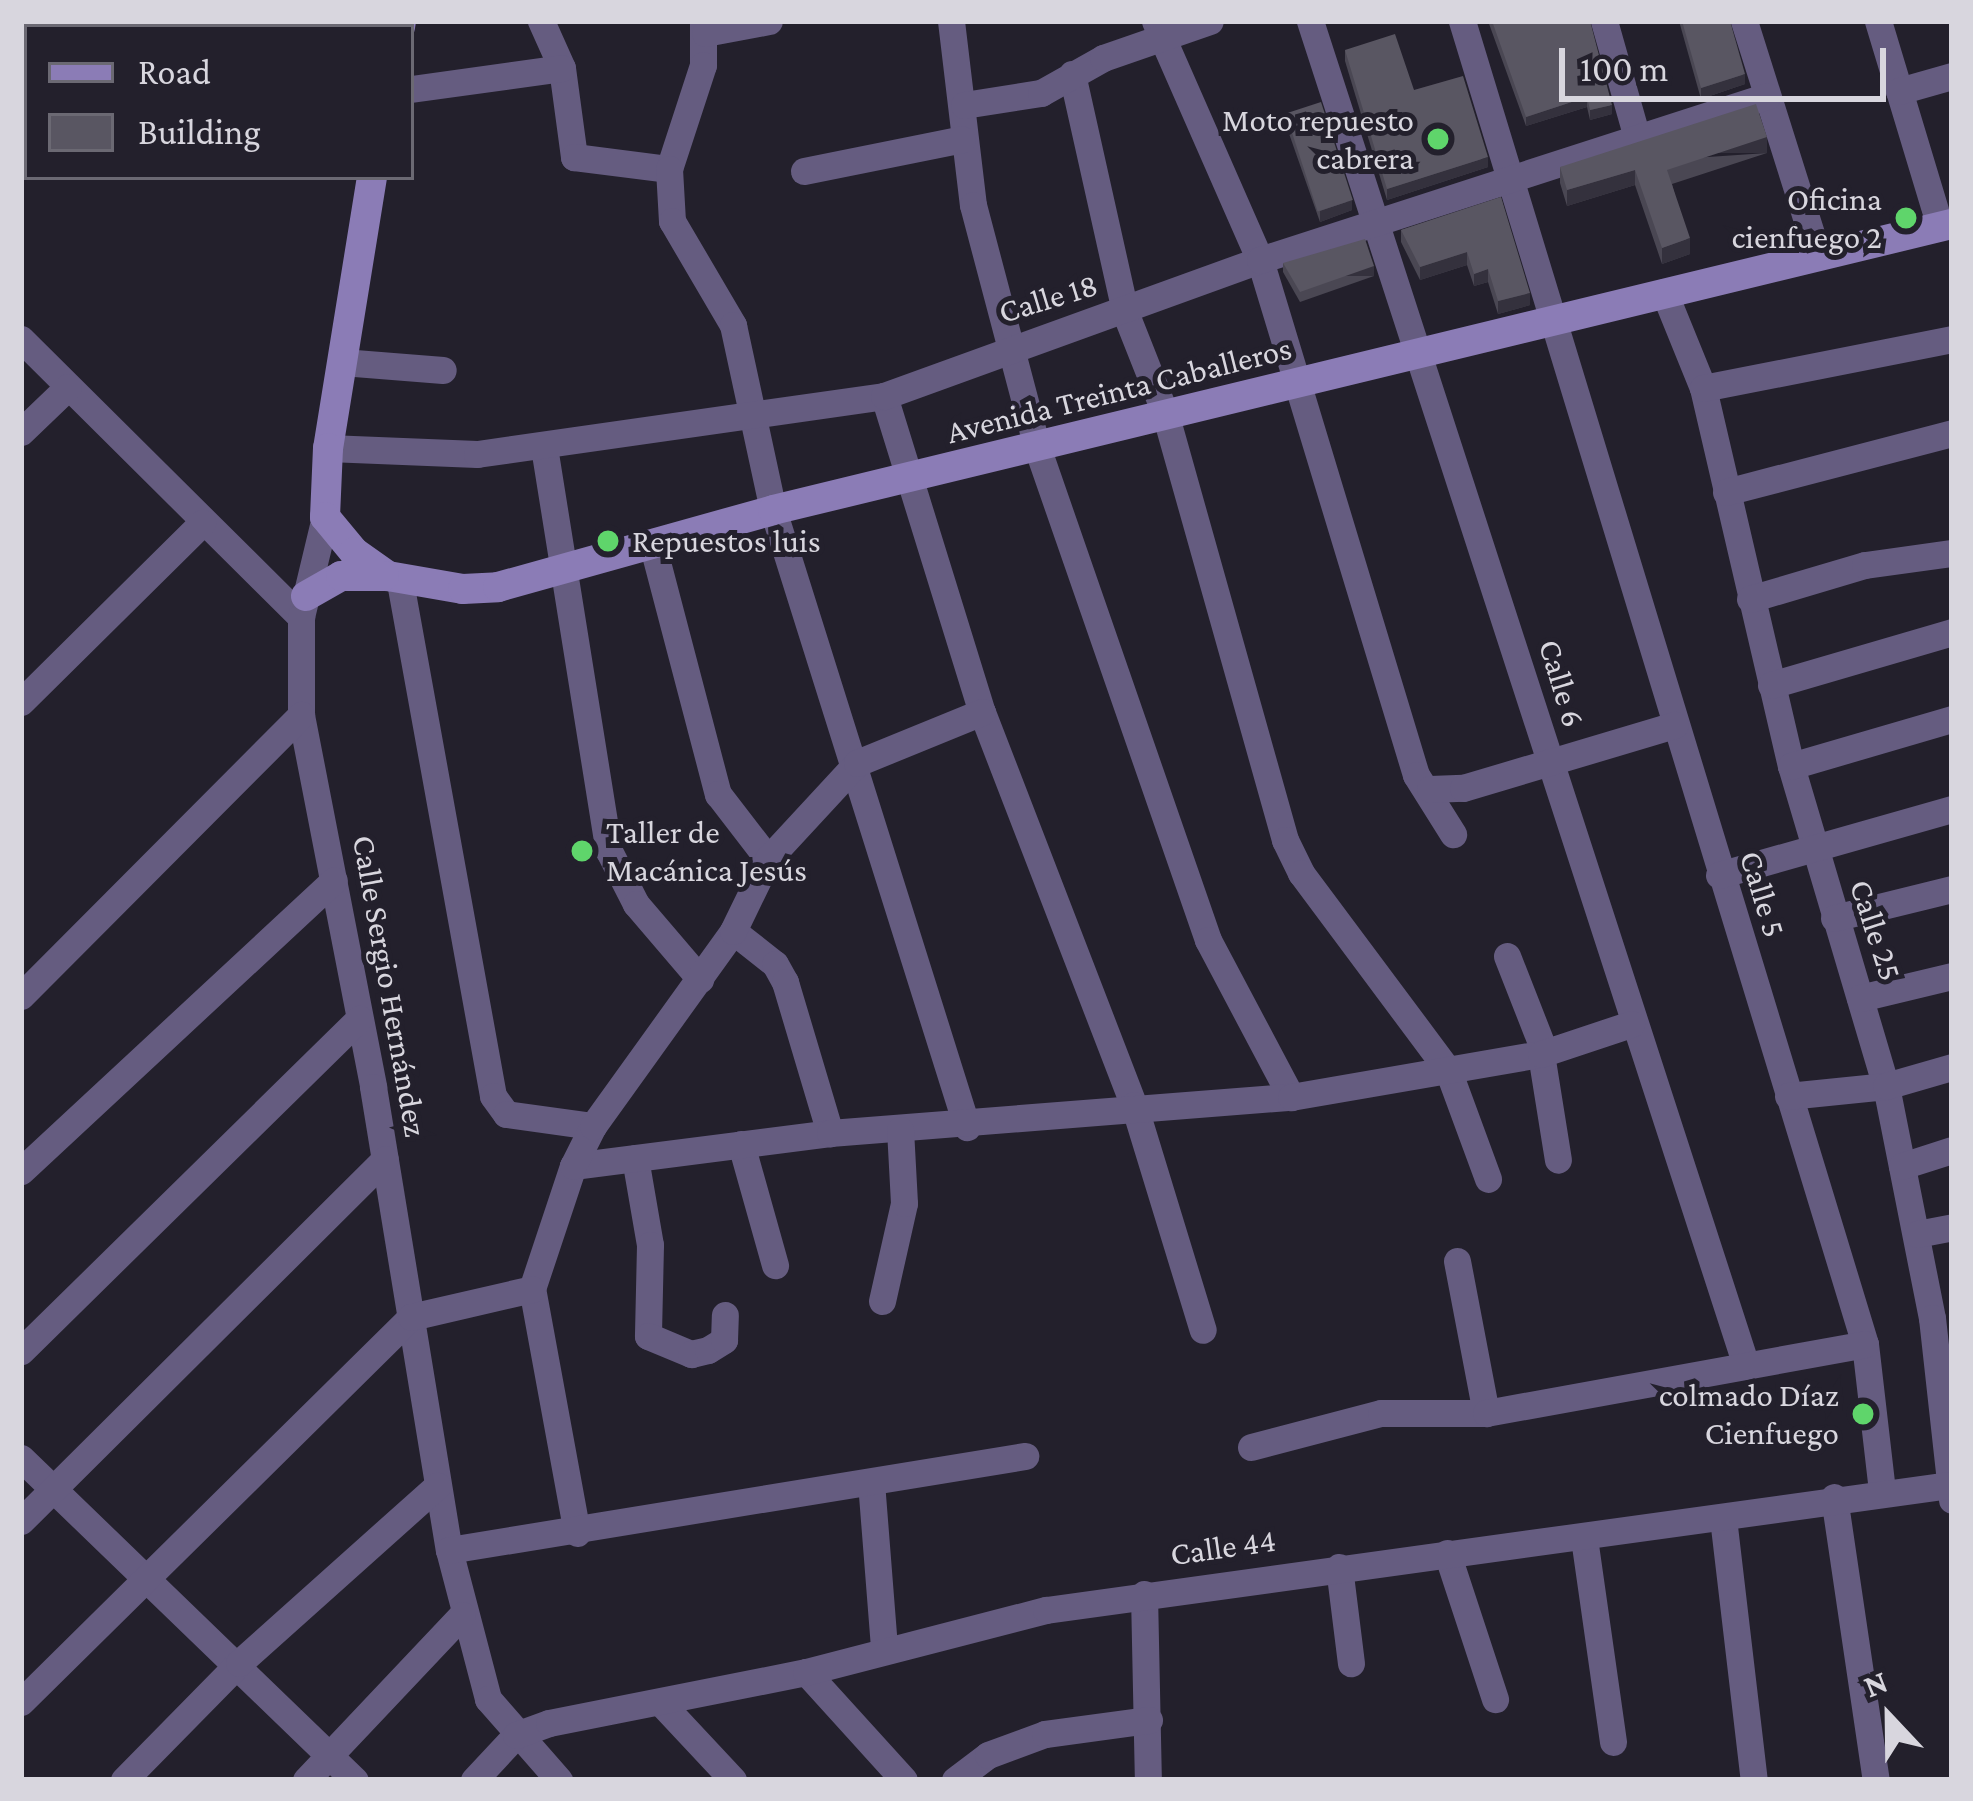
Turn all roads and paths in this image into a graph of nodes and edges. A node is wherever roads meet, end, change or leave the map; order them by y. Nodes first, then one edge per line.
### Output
1 (541, 21) edge
2 (770, 21) edge
3 (951, 21) edge
4 (1210, 21) edge
5 (1310, 21) edge
6 (1462, 21) edge
7 (1604, 21) edge
8 (1744, 21) edge
9 (1878, 21) edge
10 (704, 27) edge
11 (1158, 30) edge
12 (562, 68) junction
13 (1072, 74) junction
14 (1952, 76) edge
15 (414, 89) edge
16 (1899, 91) junction
17 (1767, 96) junction
18 (964, 105) junction
19 (1637, 138) junction
20 (962, 139) junction
21 (669, 169) junction
22 (803, 171) dead end
23 (1512, 178) junction
24 (363, 184) edge
25 (1375, 223) junction
26 (1946, 226) edge
27 (1817, 255) junction
28 (1260, 260) junction
29 (1664, 292) junction
30 (1125, 312) junction
31 (1559, 319) junction
32 (21, 339) edge
33 (1952, 339) edge
34 (1007, 349) junction
35 (1421, 355) junction
36 (341, 362) junction
37 (443, 370) dead end
38 (1293, 384) junction
39 (68, 388) junction
40 (1702, 388) junction
41 (884, 395) junction
42 (1165, 413) junction
43 (754, 416) junction
44 (21, 432) edge
45 (1952, 433) edge
46 (1036, 444) junction
47 (544, 446) junction
48 (328, 448) junction
49 (912, 478) junction
50 (1726, 492) junction
51 (772, 509) junction
52 (325, 517) junction
53 (202, 523) junction
54 (652, 543) junction
55 (1952, 553) edge
56 (566, 570) junction
57 (394, 579) junction
58 (1750, 598) junction
59 (304, 606) junction
60 (1952, 632) edge
61 (1771, 686) junction
62 (21, 702) edge
63 (982, 712) junction
64 (301, 715) junction
65 (1952, 719) edge
66 (1675, 725) junction
67 (856, 763) junction
68 (1550, 765) junction
69 (1791, 766) junction
70 (1430, 789) junction
71 (1952, 809) edge
72 (1453, 834) dead end
73 (1812, 848) junction
74 (768, 859) junction
75 (1719, 875) junction
76 (334, 880) junction
77 (1952, 890) edge
78 (1834, 918) junction
79 (733, 931) junction
80 (1507, 956) dead end
81 (28, 976) edge
82 (1952, 976) edge
83 (700, 979) junction
84 (1860, 998) junction
85 (359, 1019) junction
86 (1631, 1024) junction
87 (1543, 1054) junction
88 (1952, 1067) edge
89 (1448, 1070) junction
90 (1886, 1086) junction
91 (1788, 1096) junction
92 (1291, 1097) junction
93 (1134, 1106) junction
94 (593, 1126) junction
95 (967, 1126) junction
96 (900, 1130) junction
97 (830, 1132) junction
98 (741, 1144) junction
99 (1952, 1150) edge
100 (634, 1158) junction
101 (385, 1160) junction
102 (1558, 1160) dead end
103 (573, 1166) junction
104 (1902, 1166) junction
105 (21, 1171) edge
106 (1488, 1179) dead end
107 (1952, 1227) edge
108 (1916, 1234) junction
109 (1456, 1261) dead end
110 (776, 1265) dead end
111 (532, 1289) junction
112 (882, 1301) dead end
113 (725, 1315) dead end
114 (1942, 1315) edge
115 (411, 1317) junction
116 (1203, 1330) dead end
117 (1865, 1344) junction
118 (21, 1352) edge
119 (1746, 1365) junction
120 (1486, 1413) junction
121 (1948, 1417) edge
122 (1251, 1447) dead end
123 (1025, 1456) dead end
124 (21, 1458) edge
125 (871, 1482) junction
126 (437, 1486) junction
127 (52, 1490) junction
128 (1882, 1492) junction
129 (1951, 1492) edge
130 (1834, 1498) junction
131 (1723, 1518) junction
132 (21, 1521) edge
133 (577, 1533) junction
134 (1584, 1538) junction
135 (449, 1550) junction
136 (1447, 1552) junction
137 (1339, 1568) junction
138 (146, 1574) junction
139 (1144, 1594) junction
140 (462, 1615) junction
141 (884, 1647) junction
142 (239, 1663) junction
143 (1351, 1663) dead end
144 (806, 1672) junction
145 (1495, 1699) dead end
146 (21, 1702) edge
147 (662, 1704) junction
148 (1149, 1720) junction
149 (516, 1735) junction
150 (1613, 1742) dead end
151 (331, 1754) junction
152 (124, 1780) edge
153 (305, 1780) edge
154 (356, 1780) edge
155 (474, 1780) edge
156 (560, 1780) edge
157 (734, 1780) edge
158 (904, 1780) edge
159 (955, 1780) edge
160 (1148, 1780) edge
161 (1754, 1780) edge
162 (1876, 1780) edge

1 - 12 street
2 - 10 street
3 - 18 street
4 - 11 street
5 - 25 street, Calle 6
6 - 23 street, Calle 5
7 - 19 street
8 - 17 street
9 - 16 street
10 - 21 street
11 - 13 street
11 - 28 street
12 - 15 street
12 - 21 street
13 - 18 street
13 - 30 street
14 - 16 street
16 - 26 street
17 - 19 street, Calle 18
17 - 27 street
18 - 20 street
19 - 23 street, Calle 18
20 - 22 street
20 - 34 street
21 - 43 street
23 - 25 street, Calle 18
23 - 31 street, Calle 5
24 - 36 street, Calle Sergio Hernández
25 - 28 street, Calle 18
25 - 35 street, Calle 6
26 - 27 street, Avenida Treinta Caballeros
27 - 29 street, Avenida Treinta Caballeros
28 - 30 street, Calle 18
28 - 38 street
29 - 31 street, Avenida Treinta Caballeros
29 - 40 street, Calle 25
30 - 34 street, Calle 18
30 - 42 street
31 - 35 street, Avenida Treinta Caballeros
31 - 66 street, Calle 5
32 - 39 street
33 - 40 street
34 - 41 street, Calle 18
34 - 46 street
35 - 38 street, Avenida Treinta Caballeros
35 - 68 street, Calle 6
36 - 37 street
36 - 48 street, Calle Sergio Hernández
38 - 42 street, Avenida Treinta Caballeros
38 - 70 street
39 - 44 street
39 - 53 street
40 - 50 street, Calle 25
41 - 43 street, Calle 18
41 - 49 street
42 - 46 street, Avenida Treinta Caballeros
42 - 89 street
43 - 47 street, Calle 18
43 - 51 street
45 - 50 street
46 - 49 street, Avenida Treinta Caballeros
46 - 92 street
47 - 48 street, Calle 18
47 - 56 street
48 - 52 street, Calle Sergio Hernández
49 - 51 street, Avenida Treinta Caballeros
49 - 63 street
50 - 58 street, Calle 25
51 - 54 street, Avenida Treinta Caballeros
51 - 67 street
52 - 57 street
52 - 59 street, Calle Sergio Hernández
53 - 59 street
53 - 62 street
54 - 56 street, Avenida Treinta Caballeros
54 - 74 street
55 - 58 street
56 - 57 street, Avenida Treinta Caballeros
56 - 83 street
57 - 59 street, Avenida Treinta Caballeros
57 - 94 street
58 - 61 street, Calle 25
59 - 64 street, Calle Sergio Hernández
60 - 61 street
61 - 69 street, Calle 25
63 - 67 street
63 - 93 street
64 - 76 street, Calle Sergio Hernández
64 - 81 street
65 - 69 street
66 - 68 street
66 - 75 street, Calle 5
67 - 74 street
67 - 95 street
68 - 70 street
68 - 86 street, Calle 6
69 - 73 street, Calle 25
70 - 72 street
71 - 73 street
73 - 75 street
73 - 78 street, Calle 25
74 - 79 street
75 - 91 street, Calle 5
76 - 85 street, Calle Sergio Hernández
76 - 105 street
77 - 78 street
78 - 84 street, Calle 25
79 - 83 street
79 - 97 street
80 - 87 street
82 - 84 street
83 - 94 street
84 - 90 street, Calle 25
85 - 101 street, Calle Sergio Hernández
85 - 118 street
86 - 87 street
86 - 119 street, Calle 6
87 - 89 street
87 - 102 street
88 - 90 street
89 - 92 street
89 - 106 street
90 - 91 street
90 - 104 street, Calle 25
91 - 117 street, Calle 5
92 - 93 street
93 - 95 street
93 - 116 street
94 - 103 street
95 - 96 street
96 - 97 street
96 - 112 street
97 - 98 street
98 - 100 street
98 - 110 street
99 - 104 street
100 - 103 street
100 - 113 street
101 - 115 street, Calle Sergio Hernández
101 - 127 street
103 - 111 street
104 - 108 street, Calle 25
107 - 108 street
108 - 114 street, Calle 25
109 - 120 street
111 - 115 street
111 - 133 street
114 - 121 street, Calle 25
115 - 126 street, Calle Sergio Hernández
115 - 138 street
117 - 119 street
117 - 128 street, Calle 5
119 - 120 street
120 - 122 street
121 - 129 street, Calle 25
123 - 125 street
124 - 127 street
125 - 133 street
125 - 141 street
126 - 135 street, Calle Sergio Hernández
126 - 142 street
127 - 132 street
127 - 138 street
128 - 129 street, Calle 44
128 - 130 street, Calle 44
130 - 131 street, Calle 44
130 - 162 street
131 - 134 street, Calle 44
131 - 161 street
133 - 135 street
134 - 136 street, Calle 44
134 - 150 street
135 - 140 street, Calle Sergio Hernández
136 - 137 street, Calle 44
136 - 145 street
137 - 139 street, Calle 44
137 - 143 street
138 - 142 street
138 - 146 street
139 - 141 street, Calle 44
139 - 148 street
140 - 149 street, Calle Sergio Hernández
140 - 151 street
141 - 144 street, Calle 44
142 - 151 street
142 - 152 street
144 - 147 street, Calle 44
144 - 158 street
147 - 149 street, Calle 44
147 - 157 street
148 - 159 street
148 - 160 street
149 - 155 street
149 - 156 street, Calle Sergio Hernández
151 - 153 street
151 - 154 street

